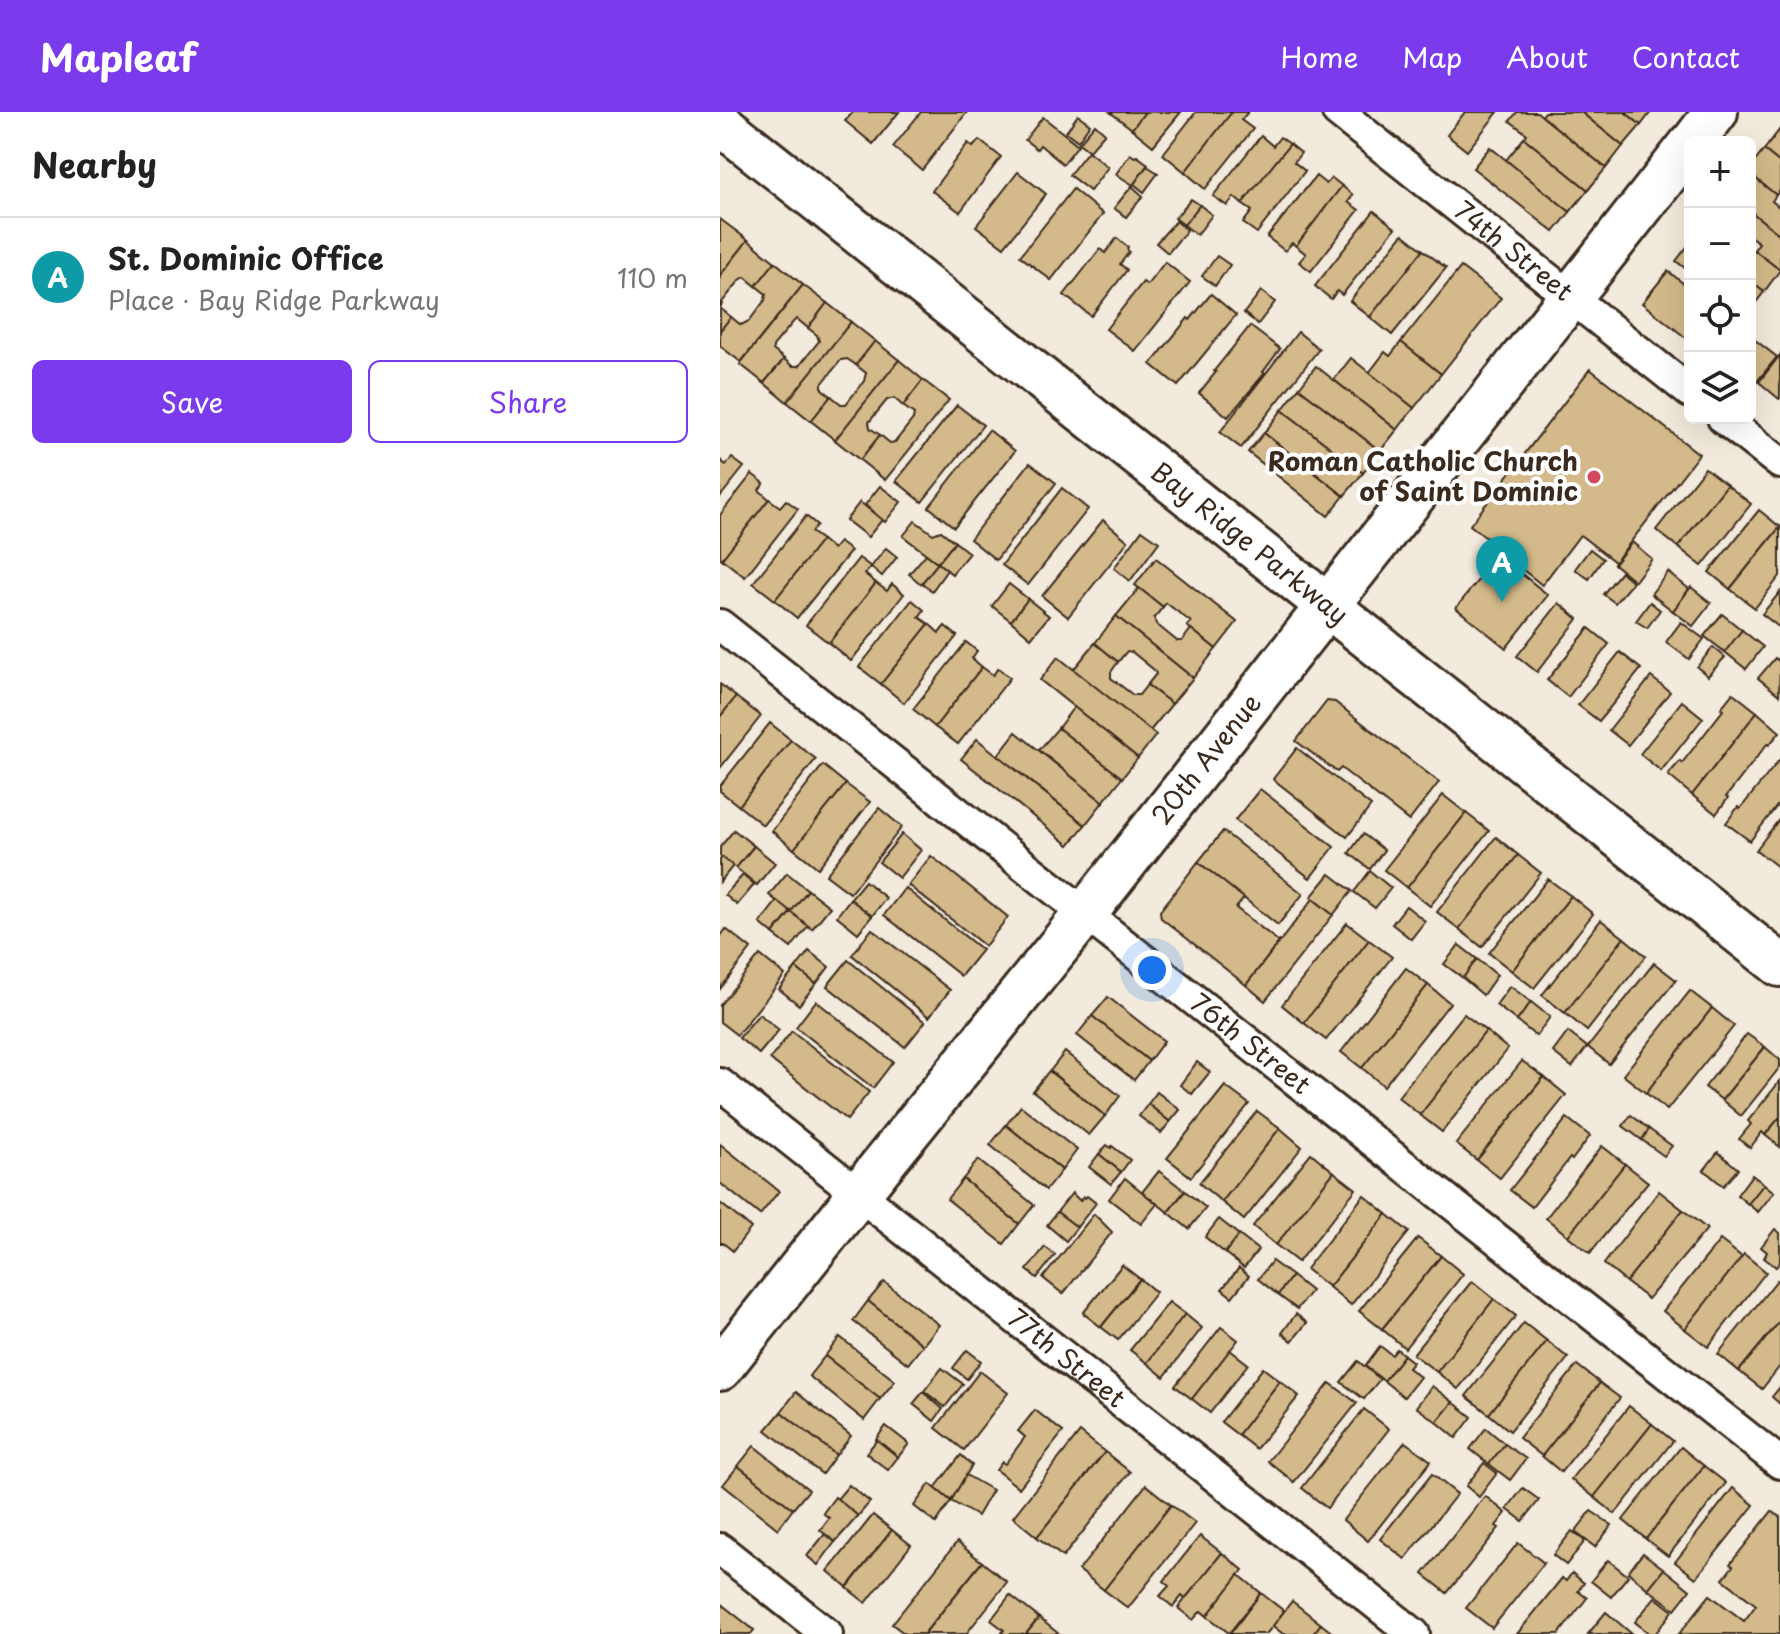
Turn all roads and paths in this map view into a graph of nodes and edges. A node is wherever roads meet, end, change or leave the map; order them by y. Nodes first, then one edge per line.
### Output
1 (1338, 112) edge
2 (1716, 112) edge
3 (720, 123) edge
4 (1697, 136) edge
5 (1684, 153) edge
6 (1570, 296) junction
7 (1684, 387) edge
8 (1731, 424) edge
9 (1780, 463) edge
10 (1328, 606) junction
11 (720, 625) edge
12 (1085, 914) junction
13 (1780, 965) edge
14 (720, 1084) edge
15 (859, 1193) junction
16 (720, 1369) edge
17 (1780, 1463) edge
18 (720, 1549) edge
19 (827, 1634) edge
20 (1414, 1634) edge

1 - 6 street, 74th Street
2 - 4 street, 20th Avenue
3 - 10 street, Bay Ridge Parkway
5 - 6 street, 20th Avenue
6 - 7 street, 74th Street
6 - 10 street, 20th Avenue
8 - 9 street
10 - 12 street, 20th Avenue
10 - 13 street, Bay Ridge Parkway
11 - 12 street, 76th Street
12 - 15 street, 20th Avenue
12 - 17 street, 76th Street
14 - 15 street, 77th Street
15 - 16 street, 20th Avenue
15 - 20 street, 77th Street
18 - 19 street

